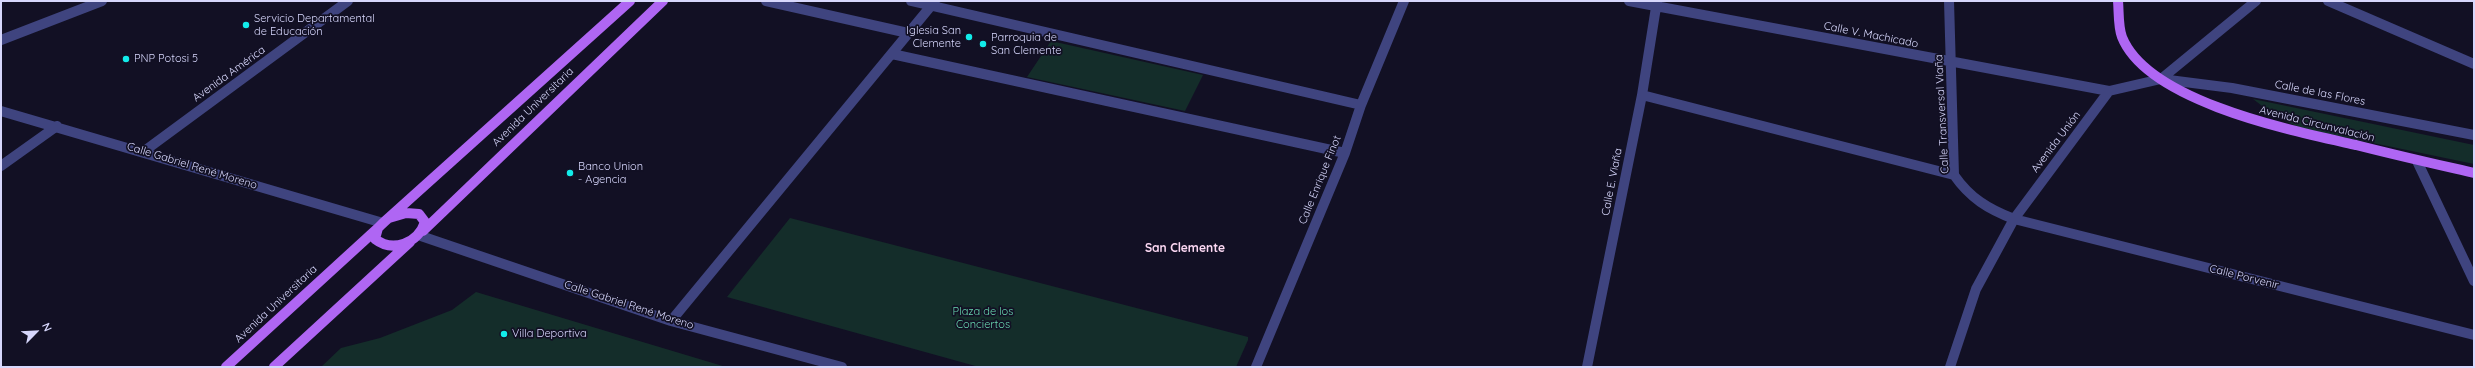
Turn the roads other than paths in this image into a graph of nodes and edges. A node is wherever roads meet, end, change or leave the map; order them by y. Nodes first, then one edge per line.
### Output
1 (102, 1) edge
2 (348, 1) edge
3 (630, 1) edge
4 (663, 1) edge
5 (766, 1) edge
6 (911, 1) edge
7 (1404, 1) edge
8 (1629, 1) edge
9 (1949, 1) edge
10 (2118, 1) edge
11 (2256, 1) edge
12 (2328, 1) edge
13 (933, 3) edge
14 (1657, 3) edge
15 (908, 33) junction
16 (1, 40) edge
17 (892, 54) junction
18 (1951, 63) junction
19 (2474, 64) edge
20 (2161, 79) junction
21 (2109, 91) junction
22 (1642, 95) junction
23 (1360, 105) junction
24 (1, 111) edge
25 (57, 126) junction
26 (2474, 135) edge
27 (143, 152) junction
28 (1345, 153) junction
29 (2417, 161) junction
30 (1, 166) edge
31 (2474, 173) edge
32 (1954, 175) junction
33 (2014, 219) junction
34 (383, 223) junction
35 (418, 235) junction
36 (2474, 281) edge
37 (671, 321) junction
38 (2474, 335) edge
39 (226, 367) edge
40 (274, 367) edge
41 (842, 367) edge
42 (1256, 367) edge
43 (1587, 367) edge
44 (1950, 367) edge

1 - 16 street
2 - 27 street, Avenida América
3 - 34 main road, Avenida Universitaria
4 - 35 main road, Avenida Universitaria
5 - 15 street
6 - 13 street
7 - 23 street, Calle Enrique Finot
8 - 14 street, Calle V. Machicado
9 - 18 street, Calle Transversal Viaña
10 - 20 main road, Avenida Circunvalación
11 - 20 street
12 - 19 street
13 - 15 street
13 - 23 street
14 - 18 street, Calle V. Machicado
14 - 22 street, Calle E. Viaña
15 - 17 street
17 - 28 street
17 - 37 street
18 - 21 street, Calle V. Machicado
18 - 32 street, Calle Transversal Viaña
20 - 21 street
20 - 26 street, Calle de las Flores
20 - 29 main road, Avenida Circunvalación
21 - 33 street, Avenida Unión
22 - 32 street
22 - 43 street, Calle E. Viaña
23 - 28 street, Calle Enrique Finot
24 - 25 street, Calle Gabriel René Moreno
25 - 27 street, Calle Gabriel René Moreno
25 - 30 street
27 - 34 street, Calle Gabriel René Moreno
28 - 42 street, Calle Enrique Finot
29 - 31 main road, Avenida Circunvalación
29 - 36 street
32 - 33 street, Calle Transversal Viaña
33 - 38 street, Calle Porvenir
33 - 44 street, Avenida Unión
34 - 35 main road
34 - 35 main road
34 - 39 main road, Avenida Universitaria
35 - 37 street, Calle Gabriel René Moreno
35 - 40 main road, Avenida Universitaria
37 - 41 street, Calle Gabriel René Moreno

